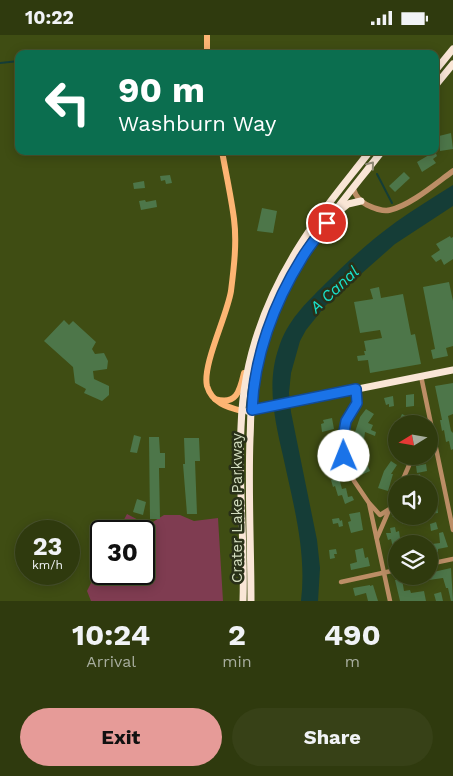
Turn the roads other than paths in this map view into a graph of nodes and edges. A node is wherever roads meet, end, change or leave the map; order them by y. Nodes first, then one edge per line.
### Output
1 (207, 35) edge
2 (453, 49) edge
3 (207, 50) edge
4 (453, 64) edge
5 (439, 66) edge
6 (439, 81) edge
7 (223, 155) edge
8 (367, 155) edge
9 (379, 155) edge
10 (453, 171) edge
11 (353, 188) junction
12 (361, 201) junction
13 (327, 223) junction
14 (251, 358) junction
15 (453, 370) edge
16 (421, 376) junction
17 (356, 389) junction
18 (215, 399) junction
19 (247, 411) junction
20 (427, 415) edge
21 (437, 465) edge
22 (369, 503) junction
23 (388, 510) edge
24 (388, 513) edge
25 (453, 530) edge
26 (377, 538) junction
27 (453, 559) edge
28 (438, 562) edge
29 (388, 572) edge
30 (384, 573) junction
31 (341, 582) dead end
32 (243, 601) edge
33 (252, 601) edge
34 (390, 601) edge

1 - 3 main road
2 - 5 main road
4 - 6 main road
7 - 18 main road
8 - 14 main road, Crater Lake Parkway
11 -> 9 main road, Crater Lake Parkway
10 - 12 street
11 - 12 street
11 - 13 main road, Crater Lake Parkway
12 - 13 main road
13 - 19 main road, Crater Lake Parkway
14 - 18 main road
14 - 19 main road, Crater Lake Parkway
15 - 16 main road
16 - 17 main road
16 - 20 street
17 - 19 main road
17 - 22 street
18 - 19 main road
19 - 32 main road, Crater Lake Parkway
19 - 33 main road, Crater Lake Parkway
21 - 25 street
22 - 23 street
22 - 26 street
24 - 26 street
26 - 30 street
27 - 28 street
29 - 30 street
30 - 31 street
30 - 34 street

